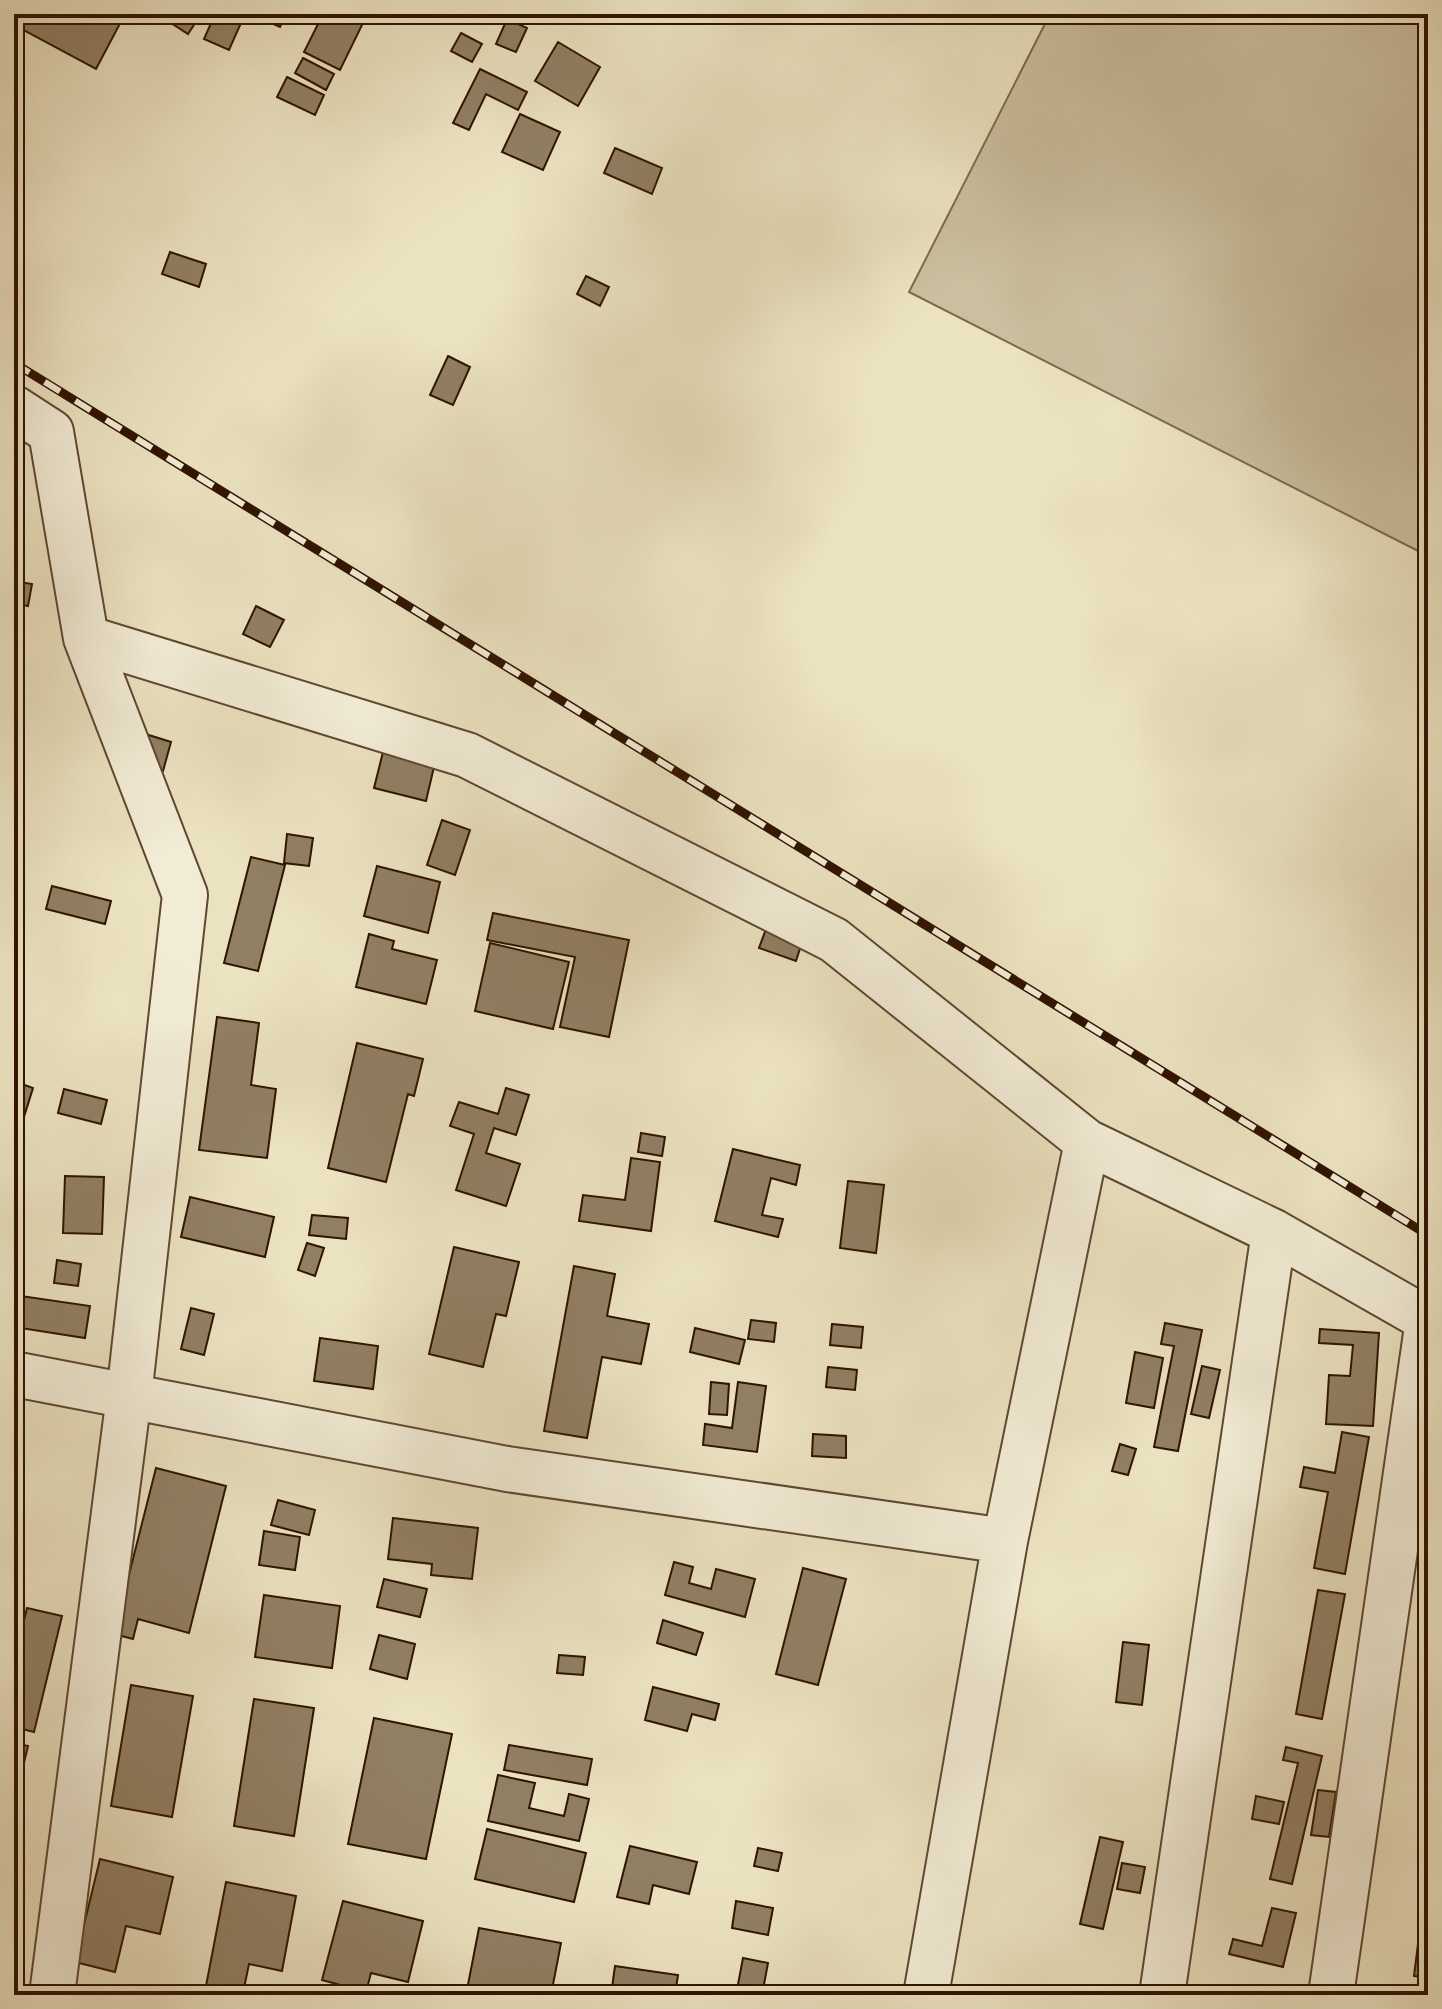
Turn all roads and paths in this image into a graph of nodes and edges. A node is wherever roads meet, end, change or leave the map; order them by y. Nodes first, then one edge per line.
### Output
1 (14, 408) edge
2 (86, 638) junction
3 (1087, 1142) junction
4 (1274, 1232) junction
5 (1428, 1320) edge
6 (14, 1374) edge
7 (129, 1396) junction
8 (1005, 1541) junction
9 (52, 1995) edge
10 (926, 1995) edge
11 (1162, 1995) edge
12 (1331, 1995) edge

1 - 2 street
2 - 3 street
2 - 7 street
3 - 4 street
3 - 8 street
4 - 5 street
4 - 11 street
5 - 12 street
6 - 7 street
7 - 8 street
7 - 9 street
8 - 10 street

